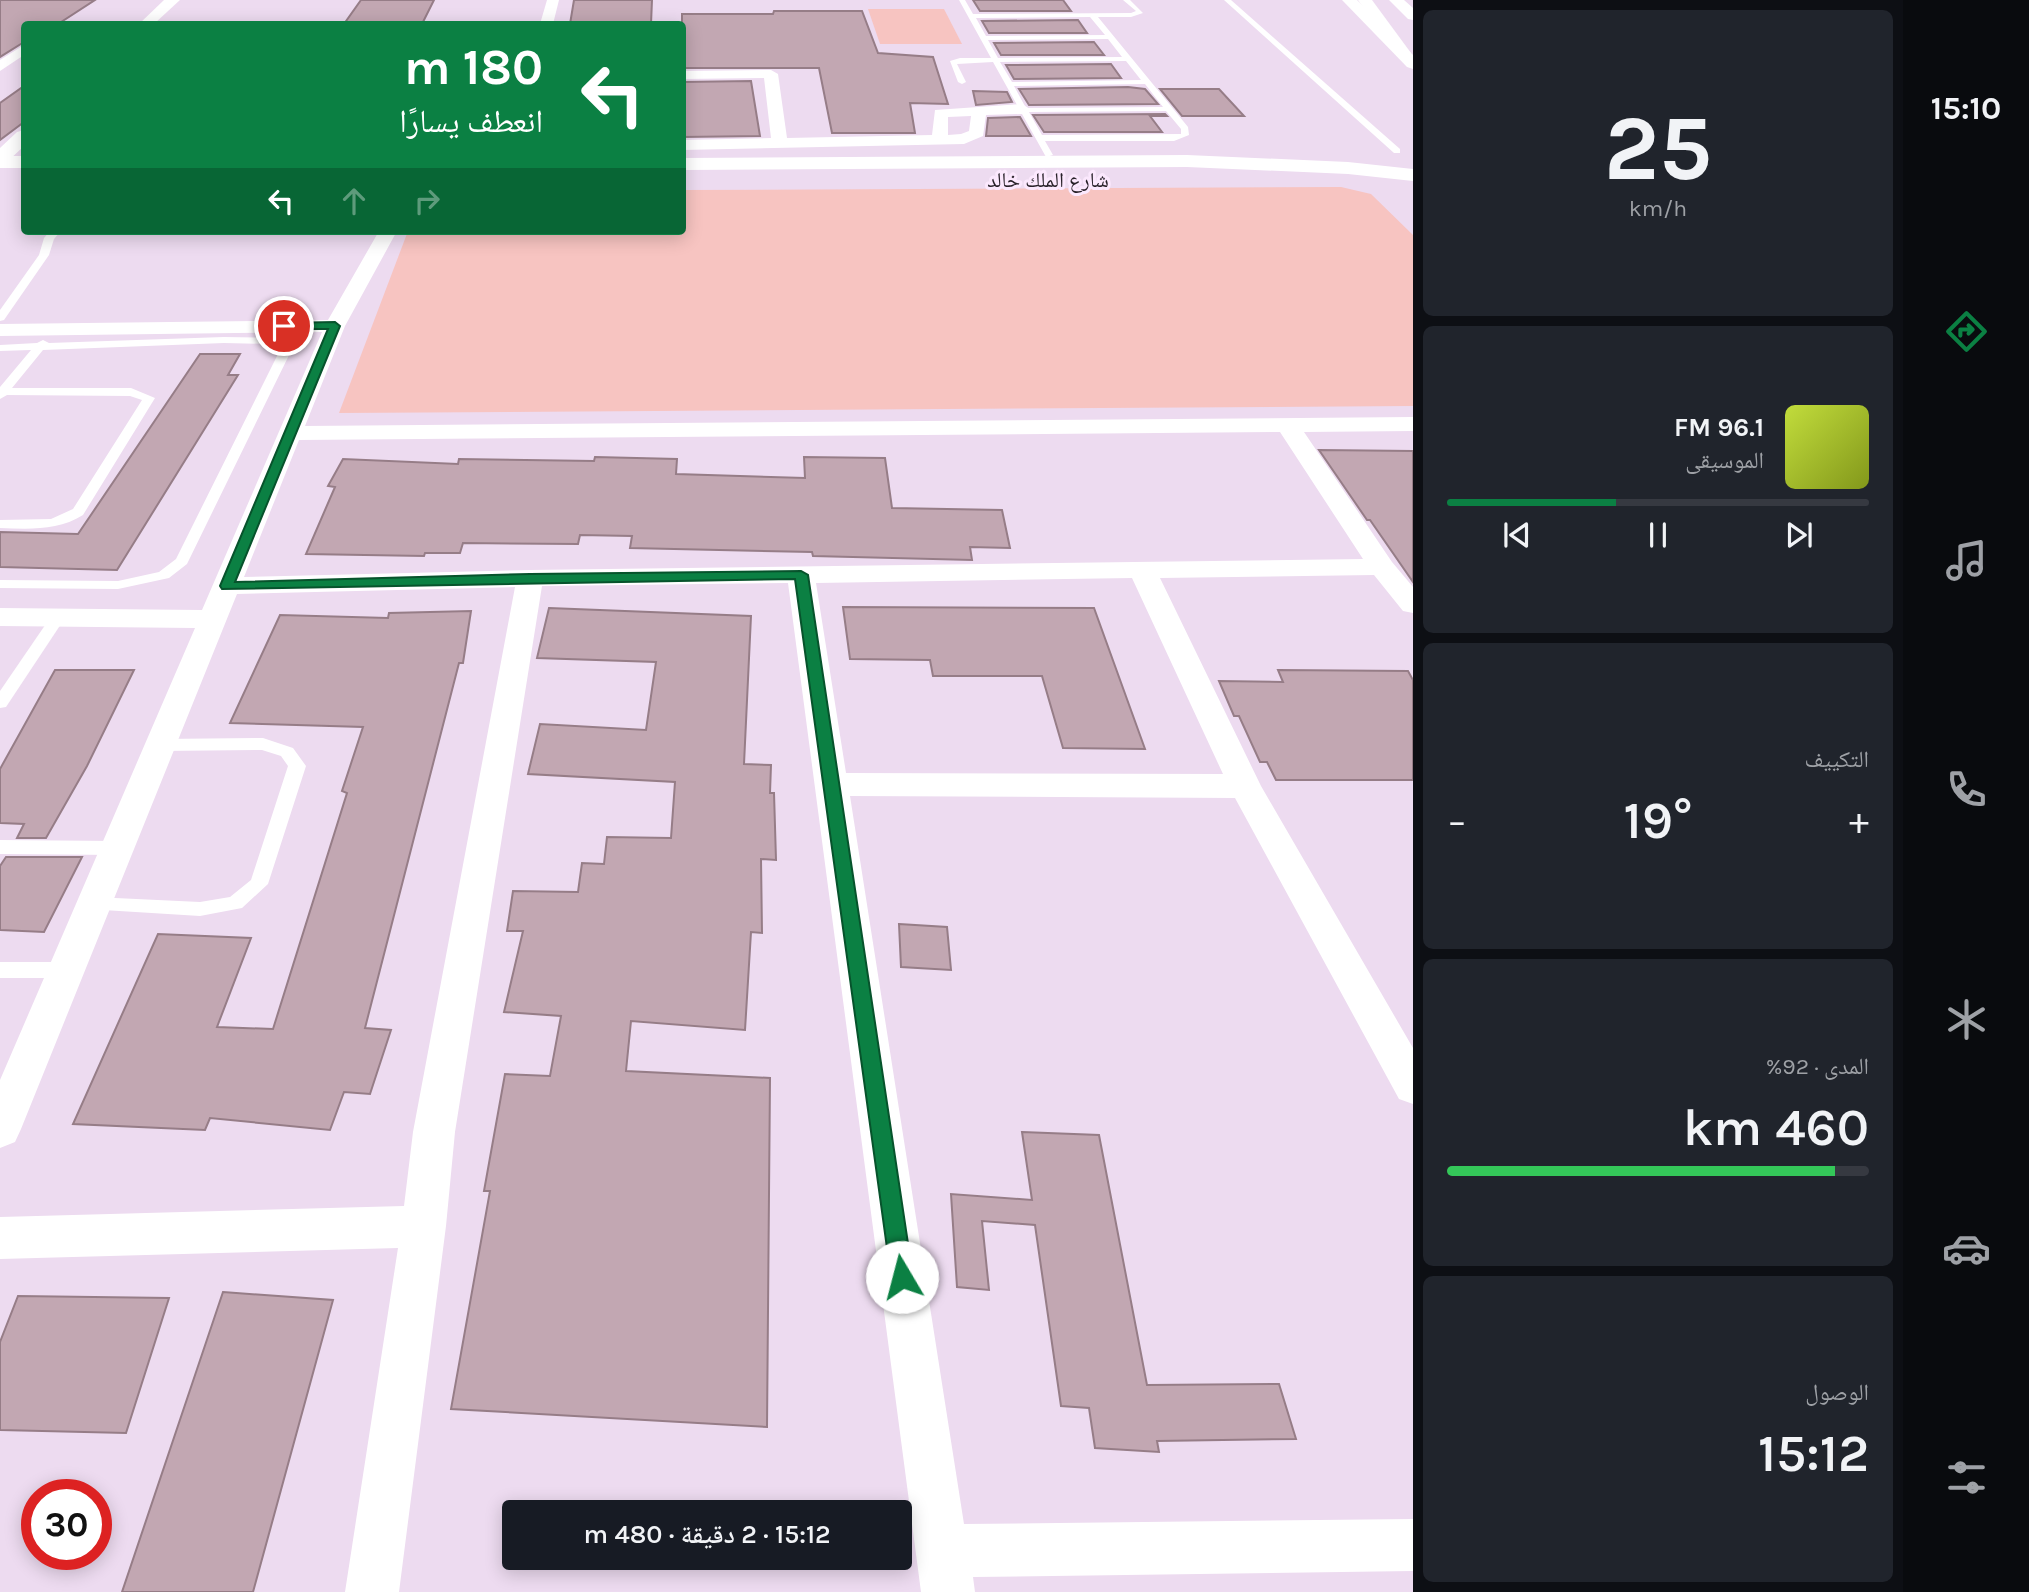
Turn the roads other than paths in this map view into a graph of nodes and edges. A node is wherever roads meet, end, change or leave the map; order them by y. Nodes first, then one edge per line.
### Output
1 (553, 0) edge
2 (962, 0) edge
3 (1126, 0) edge
4 (1227, 0) edge
5 (1349, 0) edge
6 (1365, 0) edge
7 (1396, 0) edge
8 (179, 4) edge
9 (971, 16) junction
10 (1093, 16) junction
11 (1413, 16) edge
12 (151, 21) edge
13 (170, 21) edge
14 (548, 21) edge
15 (1110, 37) junction
16 (983, 38) junction
17 (21, 51) edge
18 (1408, 58) edge
19 (1128, 59) junction
20 (995, 60) junction
21 (2, 64) edge
22 (686, 75) edge
23 (962, 82) dead end
24 (1147, 82) junction
25 (1008, 84) junction
26 (1023, 109) junction
27 (1169, 109) junction
28 (979, 111) junction
29 (21, 139) edge
30 (940, 140) junction
31 (780, 144) junction
32 (686, 145) edge
33 (1044, 146) junction
34 (1405, 150) edge
35 (1221, 154) junction
36 (686, 156) edge
37 (0, 160) edge
38 (21, 162) edge
39 (686, 164) edge
40 (1413, 166) edge
41 (761, 167) junction
42 (686, 170) edge
43 (0, 173) edge
44 (21, 173) edge
45 (1413, 175) edge
46 (686, 180) edge
47 (1338, 180) junction
48 (1413, 185) edge
49 (52, 235) edge
50 (386, 235) edge
51 (0, 318) edge
52 (335, 326) junction
53 (54, 329) junction
54 (0, 330) edge
55 (0, 348) edge
56 (38, 348) junction
57 (1, 393) edge
58 (1413, 424) edge
59 (1287, 425) junction
60 (291, 433) junction
61 (0, 524) edge
62 (1382, 567) junction
63 (1142, 570) junction
64 (801, 575) junction
65 (530, 578) junction
66 (0, 584) edge
67 (227, 586) junction
68 (1413, 605) edge
69 (0, 617) edge
70 (57, 618) junction
71 (213, 619) junction
72 (0, 703) edge
73 (160, 745) junction
74 (831, 784) junction
75 (1245, 786) junction
76 (0, 847) edge
77 (117, 848) junction
78 (94, 904) junction
79 (0, 970) edge
80 (67, 970) junction
81 (1413, 1086) edge
82 (0, 1129) edge
83 (424, 1226) junction
84 (0, 1238) edge
85 (1413, 1545) edge
86 (1413, 1551) edge
87 (944, 1567) edge
88 (372, 1592) edge

1 - 14 street
2 - 9 lane
3 - 10 lane
4 - 34 lane
5 - 18 main road
6 - 18 main road
7 - 11 main road
8 - 12 main road
8 - 13 main road
9 - 10 lane
9 - 16 lane
10 - 15 lane
15 - 16 lane
15 - 19 lane
16 - 20 lane
17 - 21 street
19 - 20 lane
19 - 24 lane
20 - 23 lane
20 - 25 lane
22 - 31 street
24 - 25 lane
24 - 27 lane
25 - 26 lane
26 - 27 lane
26 - 28 street
26 - 33 lane
27 - 33 lane
28 - 30 street
28 - 30 street
29 - 37 main road
30 - 31 street
31 - 32 street
33 - 35 main road, شارع الملك خالد
33 - 36 main road, شارع الملك خالد
34 - 35 main road, شارع الملك خالد
35 - 47 main road
37 - 38 main road
39 - 41 main road
40 - 41 main road
41 - 42 main road
41 - 45 main road
43 - 44 main road
46 - 47 main road, شارع الملك خالد
47 - 48 main road, شارع الملك خالد
49 - 51 lane
50 - 52 street
52 - 53 street
52 - 60 street
53 - 54 street
53 - 56 lane
55 - 56 lane
56 - 57 lane
56 - 66 lane
57 - 61 lane
58 - 59 street
59 - 60 street
59 - 62 street
60 - 67 street
62 - 63 street
62 - 68 street
63 - 64 street
63 - 75 street
64 - 65 street
64 - 74 street
65 - 67 street
65 - 83 street
67 - 71 street
69 - 70 street
70 - 71 street
70 - 72 lane
71 - 73 street
73 - 77 street
73 - 78 lane
74 - 75 street
74 - 87 street
75 - 81 street
76 - 77 lane
77 - 78 street
78 - 80 street
79 - 80 lane
80 - 82 street
83 - 84 street
83 - 88 street
85 - 87 street
86 - 87 street

